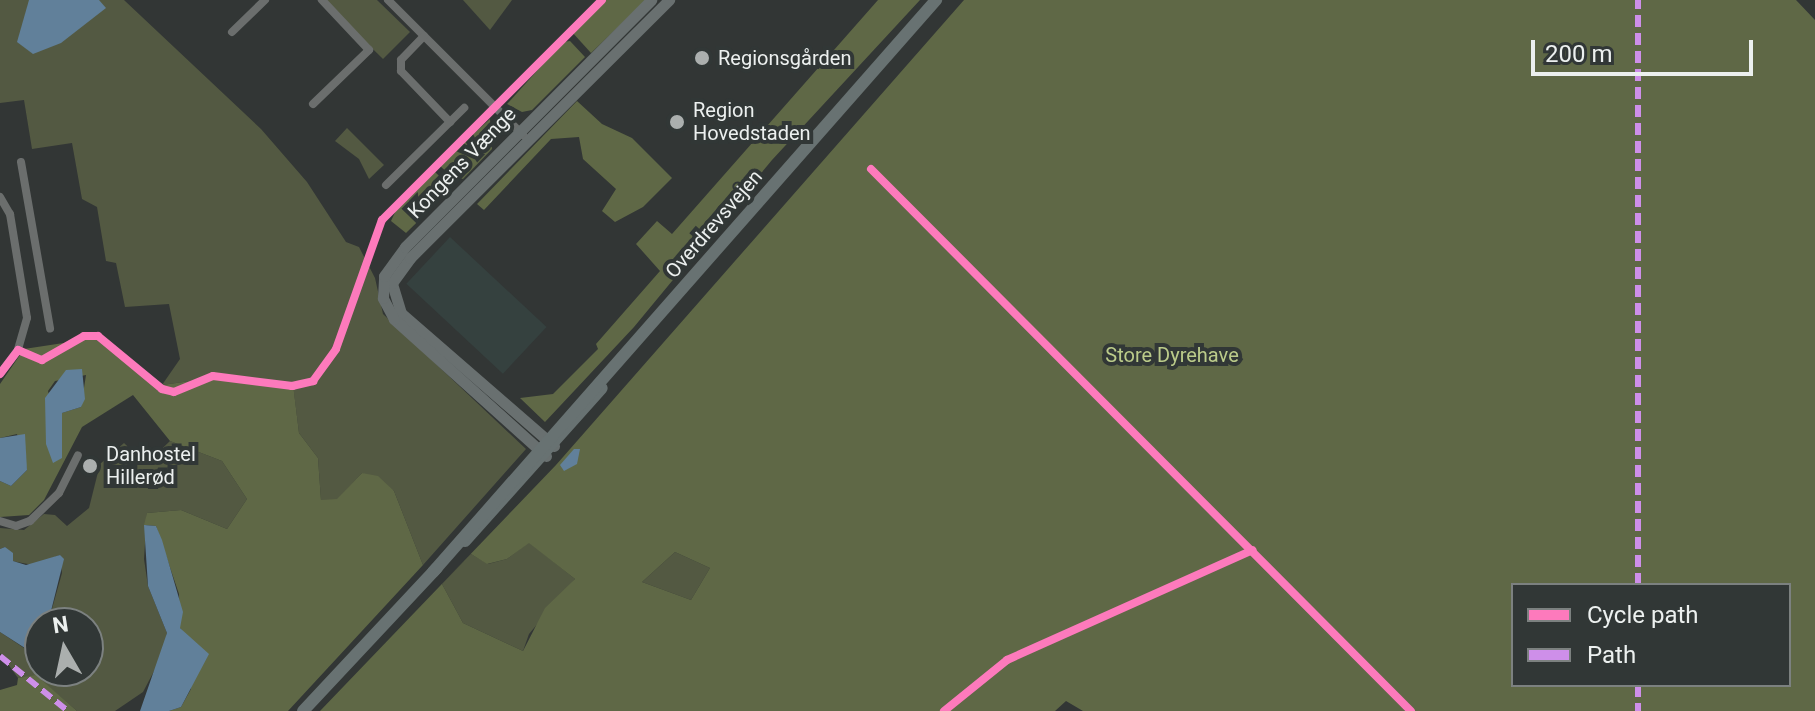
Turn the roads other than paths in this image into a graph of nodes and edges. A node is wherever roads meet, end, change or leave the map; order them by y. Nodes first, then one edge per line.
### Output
1 (265, 0) edge
2 (322, 0) edge
3 (388, 0) edge
4 (651, 0) edge
5 (669, 0) edge
6 (936, 0) edge
7 (232, 32) dead end
8 (424, 36) junction
9 (313, 104) dead end
10 (464, 108) dead end
11 (450, 122) junction
12 (523, 135) junction
13 (21, 162) dead end
14 (386, 185) dead end
15 (0, 197) edge
16 (43, 287) junction
17 (23, 289) junction
18 (50, 329) dead end
19 (0, 374) edge
20 (546, 447) junction
21 (78, 455) dead end
22 (0, 521) edge
23 (303, 711) edge

1 - 7 street
2 - 9 street
3 - 8 street
4 - 12 street, Kongens Vænge
5 - 12 street, Kongens Vænge
6 - 20 main road, Overdrevsvejen
8 - 11 street
8 - 12 street
10 - 11 street
11 - 14 street
12 - 20 street, Kongens Vænge
13 - 16 street
15 - 17 street
16 - 17 street
16 - 18 street
17 - 19 street
20 - 23 main road, Overdrevsvejen
21 - 22 street

